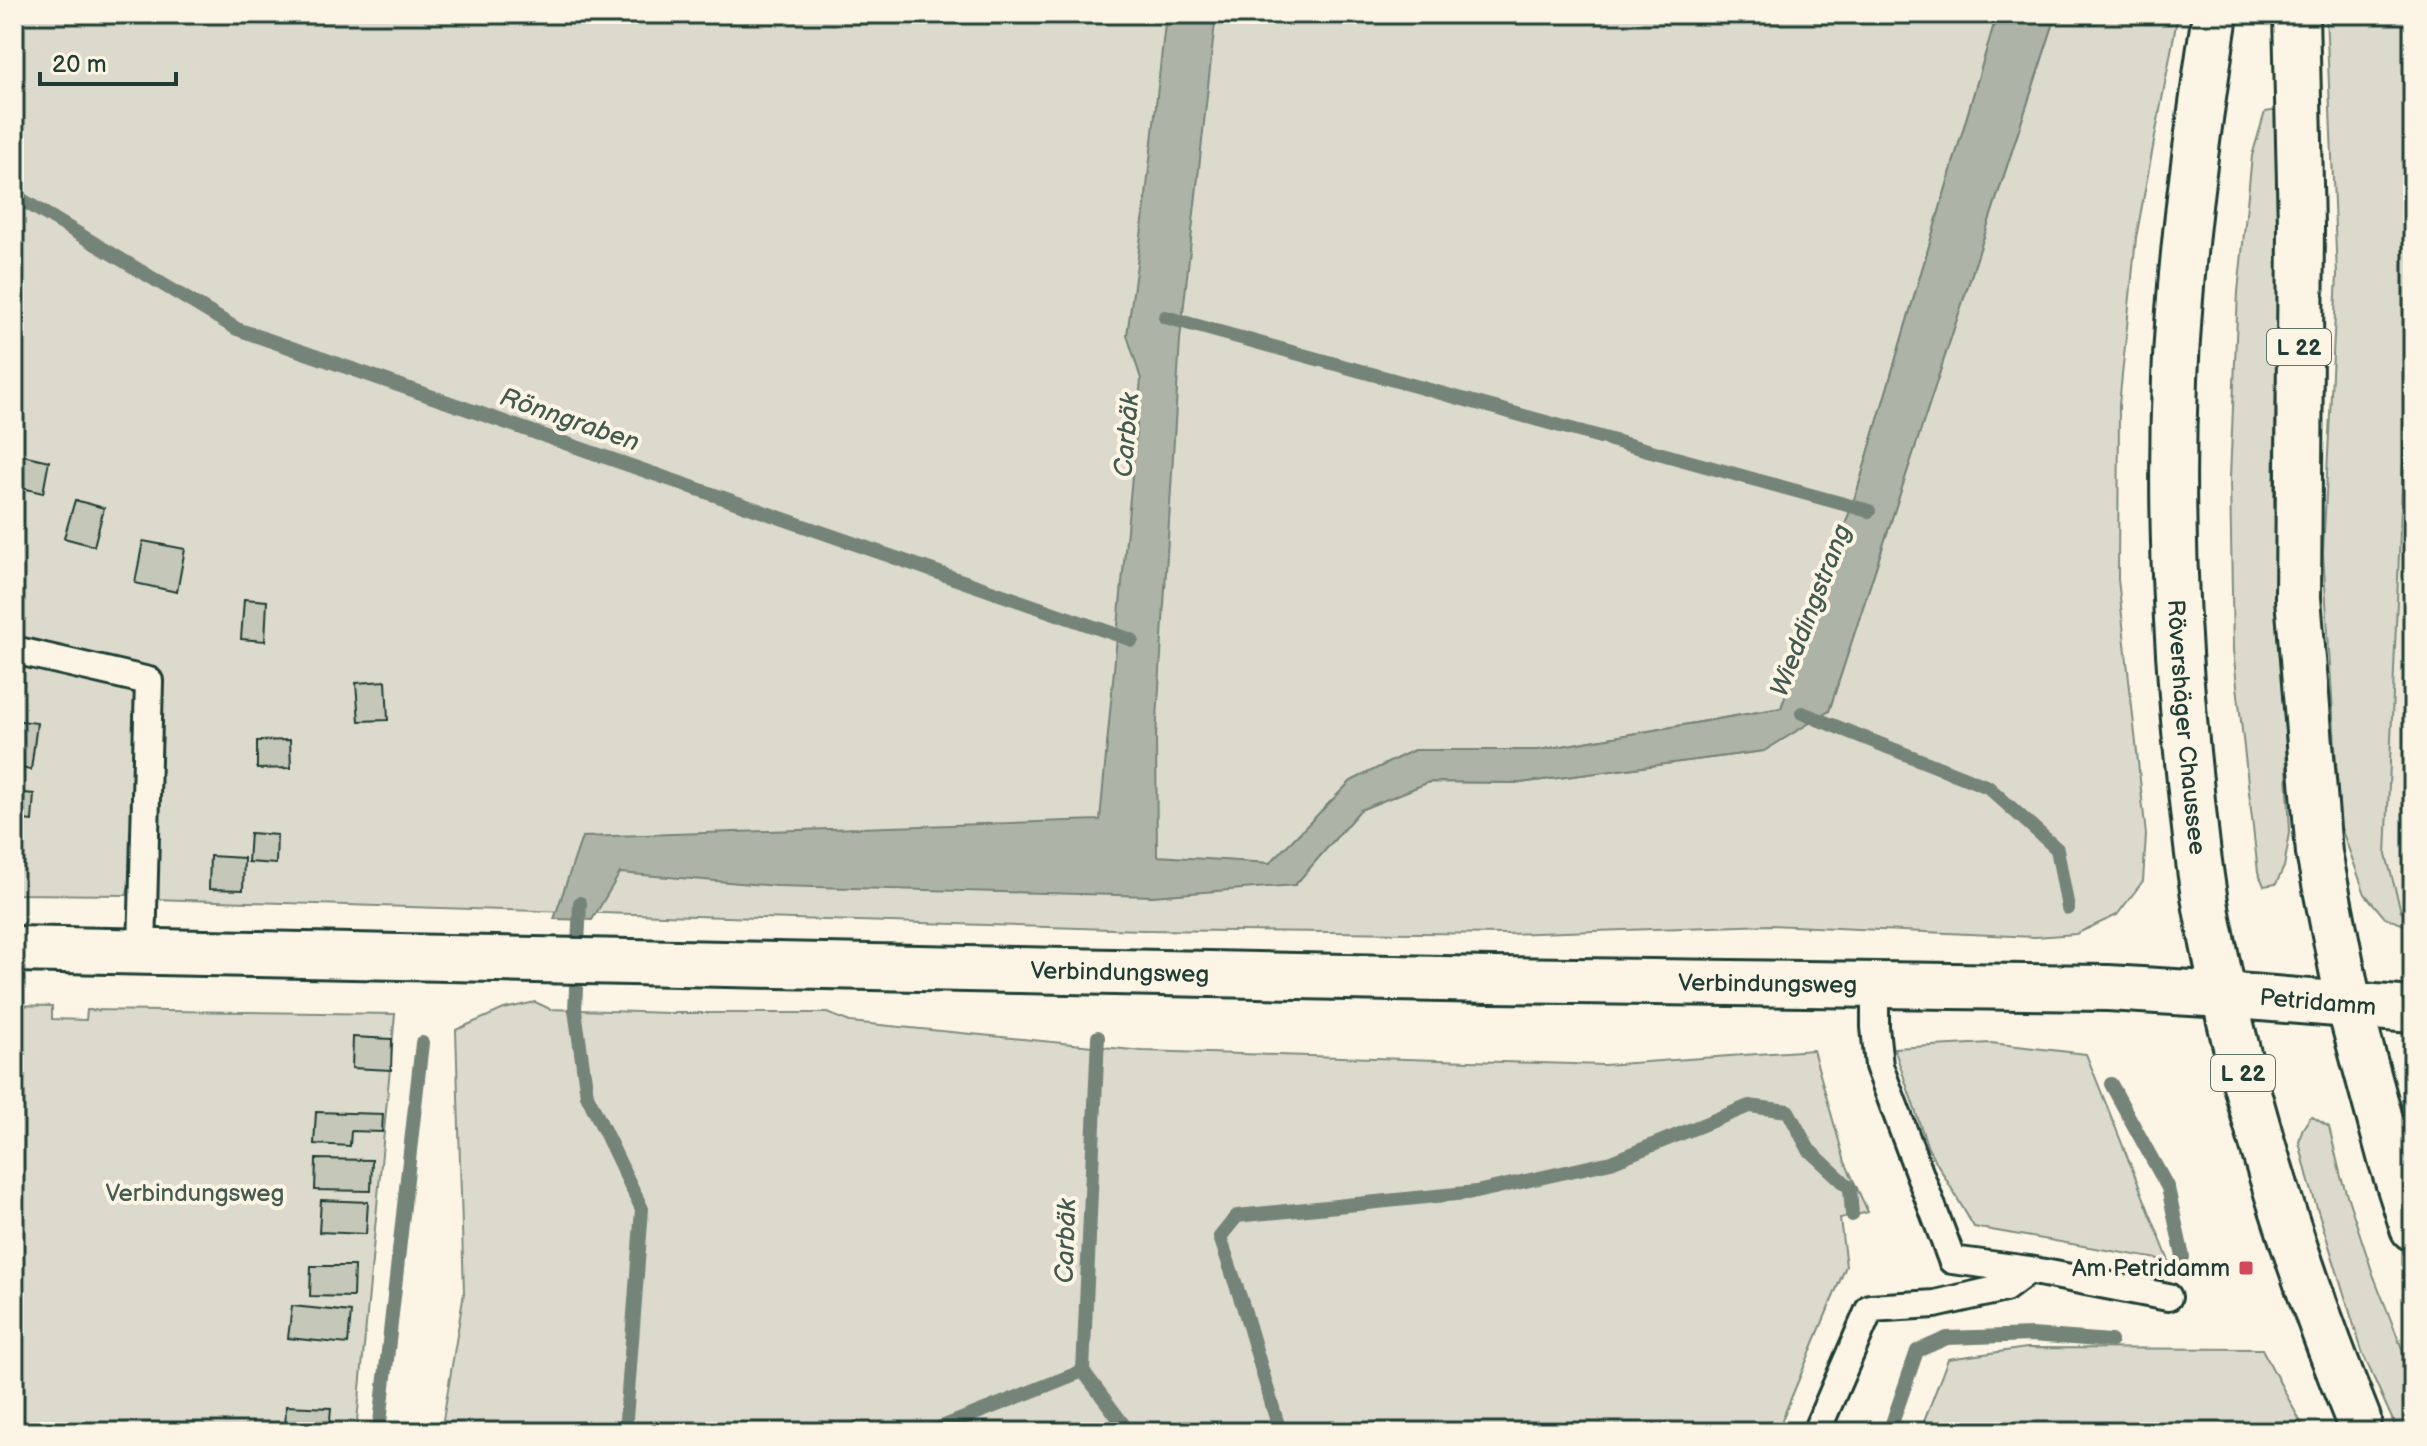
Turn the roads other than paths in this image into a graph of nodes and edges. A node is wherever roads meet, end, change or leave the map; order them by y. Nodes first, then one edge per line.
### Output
1 (2215, 14) edge
2 (2296, 14) edge
3 (14, 650) edge
4 (14, 949) edge
5 (142, 951) junction
6 (1875, 985) junction
7 (2224, 995) junction
8 (2349, 1005) junction
9 (2413, 1010) edge
10 (2413, 1228) edge
11 (2029, 1270) junction
12 (2168, 1297) dead end
13 (2358, 1419) dead end
14 (1816, 1432) edge

1 - 7 main road, Rövershäger Chaussee / L 22
2 - 8 main road, L 22
3 - 5 lane
4 - 5 main road, Verbindungsweg
5 - 6 main road, Verbindungsweg
6 - 7 main road, Verbindungsweg
6 - 11 lane
7 - 8 main road, Petridamm
7 - 13 main road, Rövershäger Chaussee / L 22
8 - 9 main road, Petridamm
8 - 10 main road, L 22
11 - 12 lane
11 - 14 lane

